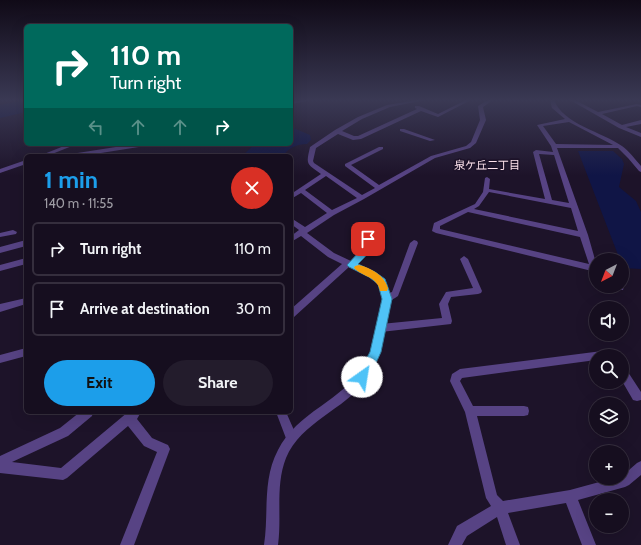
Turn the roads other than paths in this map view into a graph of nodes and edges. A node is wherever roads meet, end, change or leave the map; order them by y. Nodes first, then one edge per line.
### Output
1 (347, 125) edge
2 (386, 125) edge
3 (481, 125) edge
4 (543, 125) edge
5 (580, 125) edge
6 (618, 125) edge
7 (627, 125) edge
8 (621, 127) junction
9 (402, 130) dead end
10 (337, 131) junction
11 (641, 135) edge
12 (69, 146) edge
13 (133, 146) edge
14 (433, 146) junction
15 (554, 146) junction
16 (620, 147) junction
17 (381, 148) dead end
18 (47, 154) edge
19 (83, 154) edge
20 (557, 154) junction
21 (24, 163) edge
22 (17, 165) junction
23 (0, 168) edge
24 (641, 170) edge
25 (0, 171) edge
26 (325, 174) junction
27 (487, 179) dead end
28 (379, 188) junction
29 (301, 190) junction
30 (486, 190) junction
31 (293, 196) edge
32 (362, 198) junction
33 (549, 202) junction
34 (574, 206) junction
35 (467, 210) junction
36 (332, 213) junction
37 (293, 222) edge
38 (13, 232) dead end
39 (303, 232) junction
40 (0, 235) edge
41 (584, 235) junction
42 (293, 238) edge
43 (368, 239) dead end
44 (414, 243) dead end
45 (24, 244) edge
46 (0, 250) edge
47 (590, 253) edge
48 (464, 259) dead end
49 (24, 262) edge
50 (350, 264) junction
51 (0, 268) edge
52 (589, 268) edge
53 (387, 299) junction
54 (24, 302) edge
55 (0, 308) edge
56 (293, 312) edge
57 (381, 328) junction
58 (24, 352) edge
59 (589, 357) edge
60 (0, 358) edge
61 (629, 382) edge
62 (638, 396) dead end
63 (524, 410) dead end
64 (470, 411) junction
65 (86, 414) edge
66 (282, 414) edge
67 (133, 415) edge
68 (291, 437) junction
69 (0, 462) edge
70 (0, 467) edge
71 (641, 467) edge
72 (570, 496) junction
73 (500, 508) junction
74 (126, 545) edge
75 (270, 545) edge
76 (455, 545) edge
77 (513, 545) edge
78 (589, 545) edge

1 - 10 street
2 - 10 street
3 - 14 street
4 - 15 street
5 - 16 street
6 - 8 street
7 - 8 street
8 - 11 street
9 - 14 street
10 - 26 street
12 - 18 street
13 - 19 street
14 - 28 street
15 - 16 street
15 - 20 street
16 - 24 street
17 - 28 street
20 - 33 street
20 - 34 street
21 - 22 street
22 - 23 street
22 - 25 street
26 - 29 street
26 - 32 street
27 - 30 street
28 - 32 street
29 - 31 street
29 - 36 street
30 - 33 street
30 - 35 street
32 - 36 street
33 - 34 street
34 - 41 street
35 - 41 street
35 - 52 street
36 - 39 street
37 - 39 street
38 - 40 street
39 - 42 street
39 - 50 street
41 - 47 street
43 - 50 street
44 - 53 street
45 - 46 street
48 - 57 street
49 - 51 street
50 - 53 street
50 - 56 street
53 - 57 street
54 - 55 street
57 - 68 street
58 - 60 street
59 - 64 street
61 - 62 street
63 - 64 street
64 - 73 street
65 - 69 street
66 - 68 street
67 - 70 street
67 - 74 street
68 - 75 street
71 - 72 street
72 - 73 street
72 - 78 street
73 - 76 street
73 - 77 street

